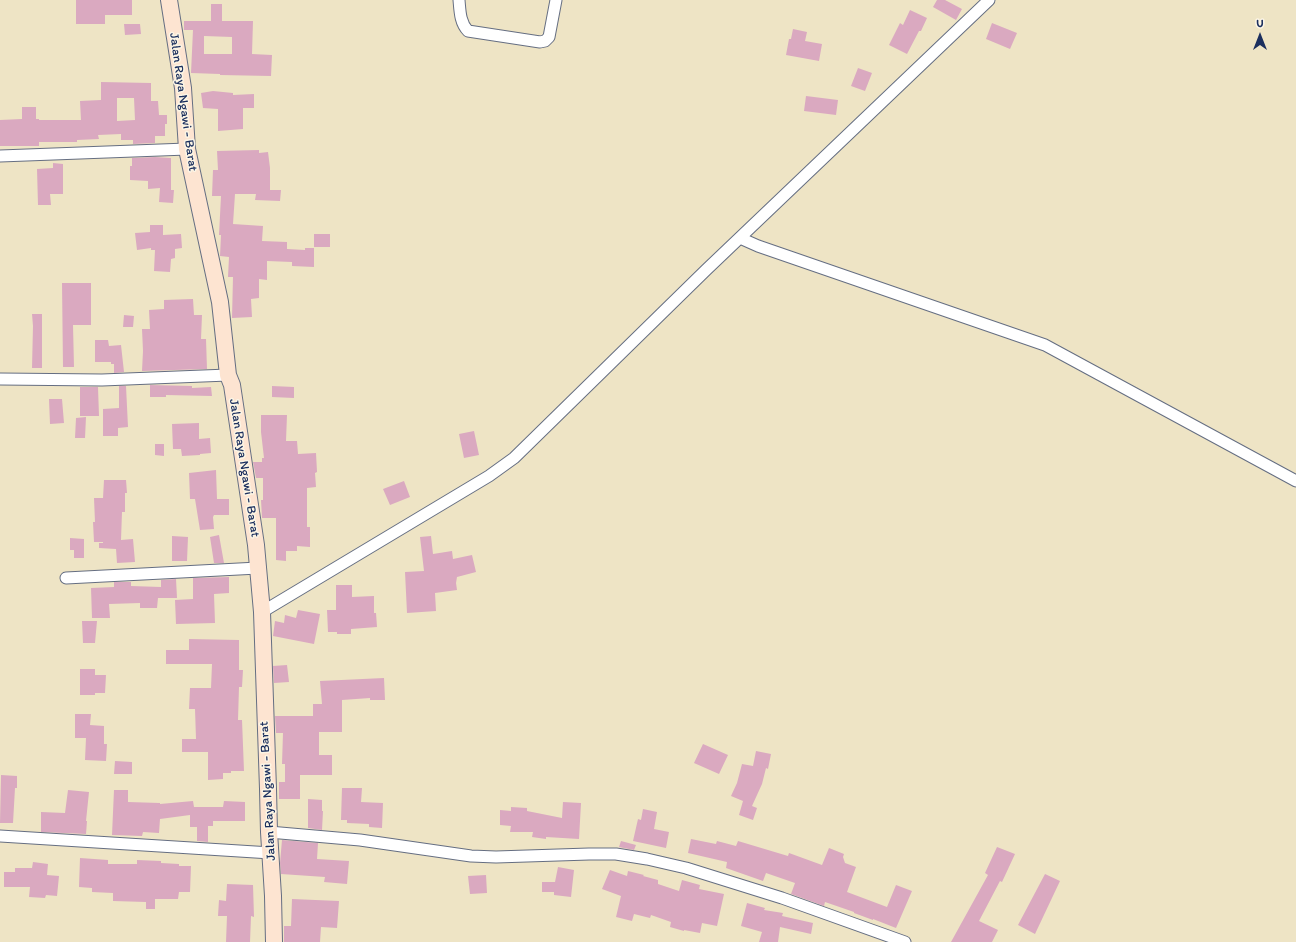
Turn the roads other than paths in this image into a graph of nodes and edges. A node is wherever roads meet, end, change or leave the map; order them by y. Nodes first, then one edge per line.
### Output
1 (168, 0) edge
2 (459, 0) edge
3 (556, 0) edge
4 (989, 0) edge
5 (187, 149) junction
6 (0, 156) edge
7 (740, 238) junction
8 (228, 375) junction
9 (0, 379) edge
10 (1296, 481) edge
11 (258, 568) junction
12 (66, 578) dead end
13 (262, 612) junction
14 (269, 832) junction
15 (0, 836) edge
16 (271, 853) junction
17 (274, 942) edge
18 (905, 942) edge

1 - 5 main road, Jalan Raya Ngawi - Barat
2 - 3 street
4 - 7 street
5 - 6 street
5 - 8 main road, Jalan Raya Ngawi - Barat
7 - 10 street
7 - 13 street
8 - 9 street
8 - 11 main road, Jalan Raya Ngawi - Barat
11 - 12 street
11 - 13 main road, Jalan Raya Ngawi - Barat
13 - 14 main road, Jalan Raya Ngawi - Barat
14 - 16 main road, Jalan Raya Ngawi - Barat
14 - 18 street
15 - 16 street
16 - 17 main road, Jalan Raya Ngawi - Barat

